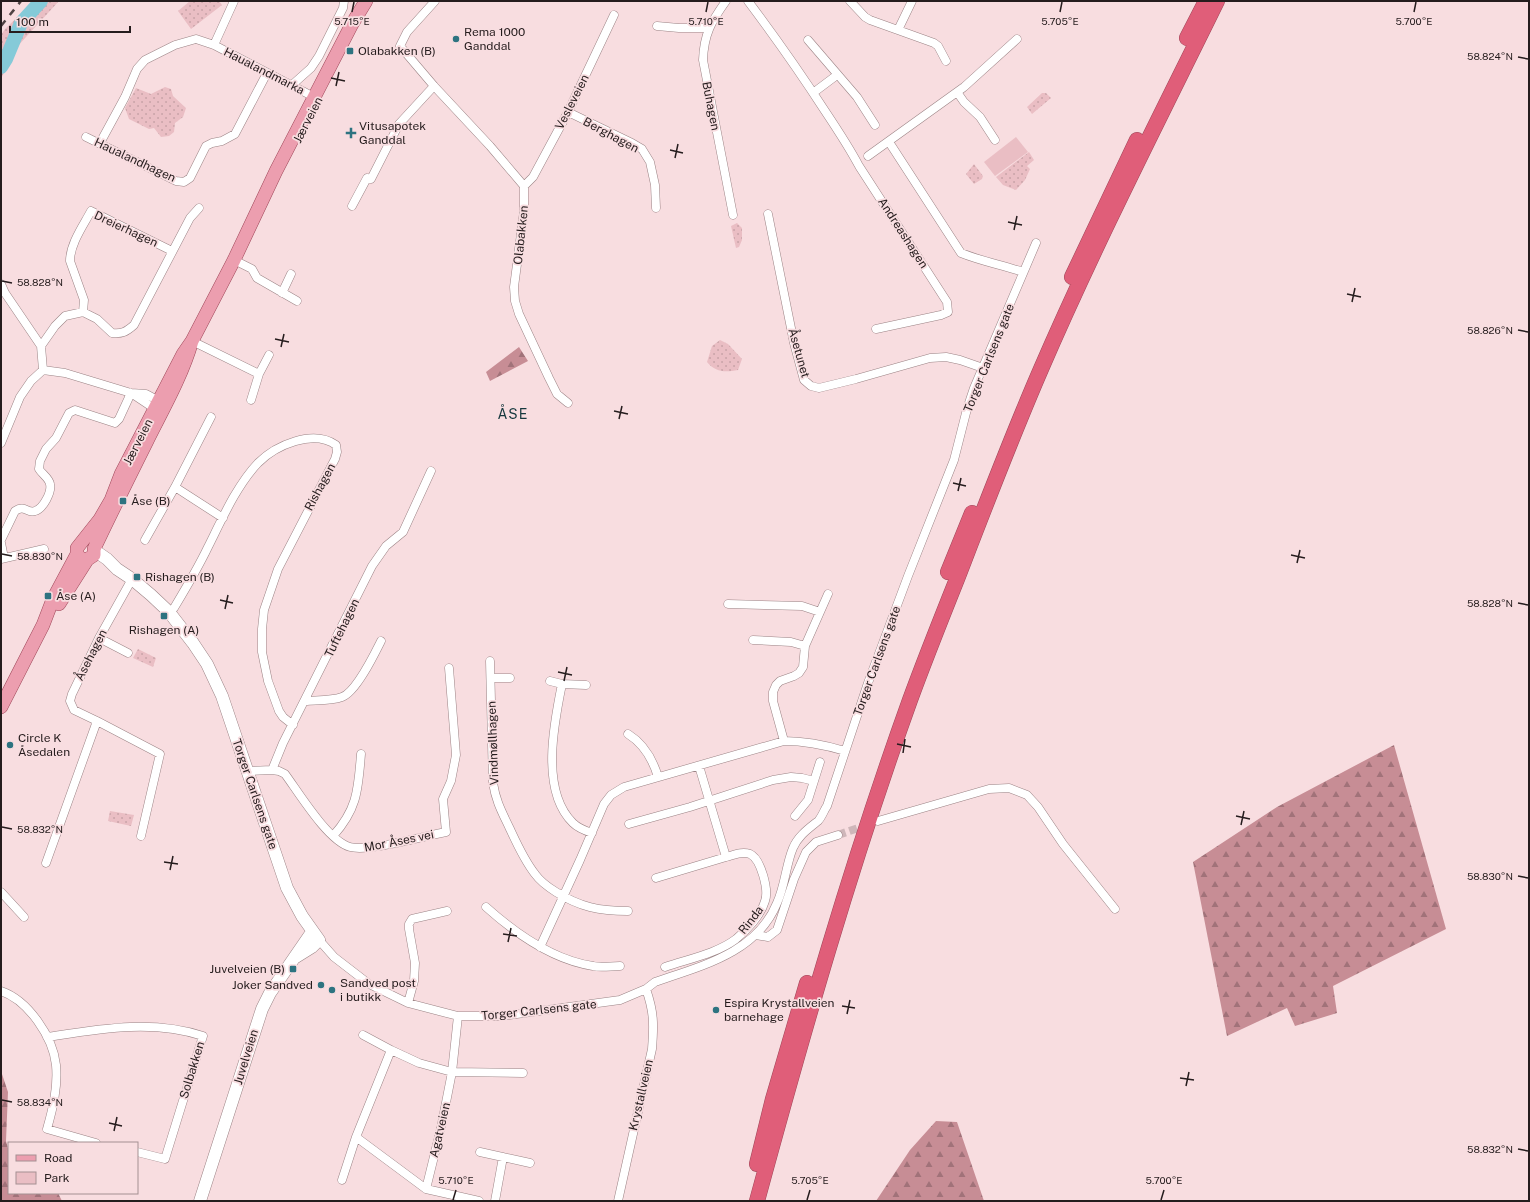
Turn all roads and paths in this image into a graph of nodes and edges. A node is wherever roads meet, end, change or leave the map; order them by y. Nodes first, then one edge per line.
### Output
1 (234, 1) edge
2 (343, 1) edge
3 (366, 1) edge
4 (373, 1) edge
5 (435, 1) edge
6 (726, 1) edge
7 (748, 1) edge
8 (850, 1) edge
9 (912, 1) edge
10 (1206, 1) edge
11 (1217, 1) edge
12 (614, 15) dead end
13 (657, 26) dead end
14 (709, 28) junction
15 (898, 30) junction
16 (808, 40) dead end
17 (1017, 40) dead end
18 (214, 45) junction
19 (946, 61) dead end
20 (267, 73) junction
21 (837, 75) junction
22 (292, 85) junction
23 (434, 86) junction
24 (957, 92) junction
25 (813, 93) junction
26 (314, 97) junction
27 (568, 112) junction
28 (875, 125) dead end
29 (86, 137) dead end
30 (995, 140) dead end
31 (889, 142) junction
32 (100, 143) junction
33 (868, 156) dead end
34 (524, 186) junction
35 (352, 206) dead end
36 (199, 208) dead end
37 (656, 208) dead end
38 (768, 214) dead end
39 (733, 215) dead end
40 (244, 240) junction
41 (1036, 243) dead end
42 (172, 251) junction
43 (234, 260) junction
44 (1022, 272) junction
45 (291, 274) dead end
46 (1, 284) edge
47 (282, 293) junction
48 (297, 301) dead end
49 (83, 312) junction
50 (876, 329) dead end
51 (192, 341) junction
52 (41, 346) junction
53 (269, 355) dead end
54 (983, 368) junction
55 (43, 370) junction
56 (259, 374) junction
57 (131, 393) junction
58 (251, 400) dead end
59 (568, 403) dead end
60 (159, 407) junction
61 (211, 417) dead end
62 (1, 443) edge
63 (431, 471) dead end
64 (175, 487) junction
65 (223, 518) junction
66 (145, 540) dead end
67 (1, 541) edge
68 (44, 549) dead end
69 (87, 552) junction
70 (2, 559) edge
71 (132, 579) junction
72 (828, 594) dead end
73 (728, 604) dead end
74 (169, 612) junction
75 (820, 612) junction
76 (99, 638) junction
77 (753, 640) dead end
78 (381, 641) dead end
79 (805, 646) junction
80 (128, 653) dead end
81 (490, 661) dead end
82 (449, 668) dead end
83 (491, 678) junction
84 (510, 678) dead end
85 (550, 681) dead end
86 (562, 684) junction
87 (586, 685) dead end
88 (305, 701) junction
89 (1, 708) edge
90 (96, 721) junction
91 (293, 725) junction
92 (628, 734) dead end
93 (784, 741) junction
94 (845, 751) junction
95 (361, 754) dead end
96 (820, 762) dead end
97 (699, 766) junction
98 (272, 770) junction
99 (248, 771) junction
100 (658, 777) junction
101 (814, 781) junction
102 (709, 800) junction
103 (795, 816) dead end
104 (878, 822) dead end
105 (629, 824) dead end
106 (592, 833) junction
107 (838, 835) tunnel mouth
108 (141, 836) dead end
109 (333, 836) junction
110 (726, 857) junction
111 (46, 863) dead end
112 (656, 878) dead end
113 (1, 892) edge
114 (564, 897) junction
115 (486, 907) dead end
116 (1115, 909) dead end
117 (448, 911) dead end
118 (628, 911) dead end
119 (24, 917) dead end
120 (756, 935) junction
121 (316, 936) junction
122 (540, 947) junction
123 (620, 966) dead end
124 (664, 966) dead end
125 (646, 989) junction
126 (1, 991) edge
127 (408, 1003) junction
128 (458, 1016) junction
129 (363, 1034) dead end
130 (47, 1037) junction
131 (390, 1050) junction
132 (452, 1072) junction
133 (523, 1073) dead end
134 (356, 1137) junction
135 (92, 1142) edge
136 (138, 1152) edge
137 (480, 1152) dead end
138 (503, 1157) junction
139 (530, 1163) dead end
140 (213, 1166) junction
141 (342, 1180) dead end
142 (426, 1189) junction
143 (200, 1201) edge
144 (204, 1201) edge
145 (479, 1201) edge
146 (495, 1201) edge
147 (618, 1201) edge
148 (747, 1201) edge
149 (757, 1201) edge

1 - 18 street, Haualandmarka
2 - 22 street
3 - 26 main road, Jærveien
4 - 40 main road, Jærveien
5 - 23 street
6 - 14 street, Buhagen
7 - 25 street, Andreashagen
8 - 15 street
9 - 15 street
10 - 148 highway
11 - 149 highway
12 - 27 street, Vesleveien
13 - 14 street
14 - 39 street, Buhagen
15 - 19 street
16 - 21 street
17 - 24 street
18 - 20 street, Haualandmarka
18 - 32 street, Haualandmarka
20 - 22 street, Haualandmarka
20 - 32 street, Haualandhagen
21 - 25 street
21 - 28 street
22 - 26 street, Haualandmarka
23 - 34 street
23 - 35 street
24 - 30 street
24 - 31 street
25 - 50 street, Andreashagen
26 - 40 main road, Jærveien
27 - 34 street, Vesleveien
27 - 37 street, Berghagen
29 - 32 street, Haualandhagen
31 - 33 street
31 - 44 street
34 - 59 street, Olabakken
36 - 42 street, Dreierhagen
38 - 54 street, Åsetunet
40 - 43 main road, Jærveien
41 - 44 street, Torger Carlsens gate
42 - 49 street, Dreierhagen
42 - 49 street, Dreierhagen
43 - 47 street
43 - 51 main road, Jærveien
44 - 54 street, Torger Carlsens gate
45 - 47 street
46 - 52 street
47 - 48 street
49 - 52 street
51 - 56 street
51 - 60 main road, Jærveien
52 - 55 street
53 - 56 street
54 - 94 street, Torger Carlsens gate
55 - 57 street
55 - 62 street
56 - 58 street
57 - 60 street
57 - 67 street
60 - 69 main road, Jærveien
61 - 64 street
63 - 88 street, Tuftehagen
64 - 65 street
64 - 66 street
65 - 74 street, Rishagen
65 - 91 street, Rishagen
67 - 70 street
68 - 70 street
69 - 71 street, Torger Carlsens gate
69 - 89 main road, Jærveien
71 - 74 street, Torger Carlsens gate
71 - 76 street, Åsehagen
72 - 75 street
73 - 75 street
74 - 99 street, Torger Carlsens gate
75 - 79 street
76 - 80 street
76 - 90 street, Åsehagen
77 - 79 street
78 - 88 street
79 - 93 street
81 - 83 street, Vindmøllhagen
82 - 109 street, Mor Åses vei
83 - 84 street
83 - 114 street, Vindmøllhagen
85 - 86 street
86 - 87 street
86 - 106 street
88 - 91 street, Tuftehagen
90 - 108 street, Åsehagen
90 - 111 street
91 - 98 street, Tuftehagen
92 - 100 street
93 - 94 street
93 - 97 street
94 - 120 street, Torger Carlsens gate
95 - 109 street
96 - 101 street
97 - 100 street
97 - 102 street
98 - 99 street
98 - 109 street, Mor Åses vei
99 - 121 street, Torger Carlsens gate
100 - 106 street
101 - 102 street
101 - 103 street
102 - 105 street
102 - 110 street
104 - 116 street
106 - 114 street
107 - 120 street
110 - 112 street, Rinda
110 - 124 street, Rinda
113 - 119 street
114 - 118 street, Vindmøllhagen
114 - 122 street
115 - 122 street
117 - 127 street
120 - 125 street, Torger Carlsens gate
121 - 127 street, Torger Carlsens gate
121 - 140 street, Juvelveien
122 - 123 street
125 - 128 street, Torger Carlsens gate
125 - 147 street, Krystallveien
126 - 130 street
127 - 128 street, Torger Carlsens gate
128 - 132 street, Agatveien
129 - 131 street
130 - 135 street
130 - 136 street, Solbakken
131 - 132 street
131 - 134 street
132 - 133 street
132 - 142 street, Agatveien
134 - 141 street
134 - 142 street
137 - 138 street
138 - 139 street
138 - 146 street
140 - 143 street, Juvelveien
140 - 144 street, Juvelveien
142 - 145 street

